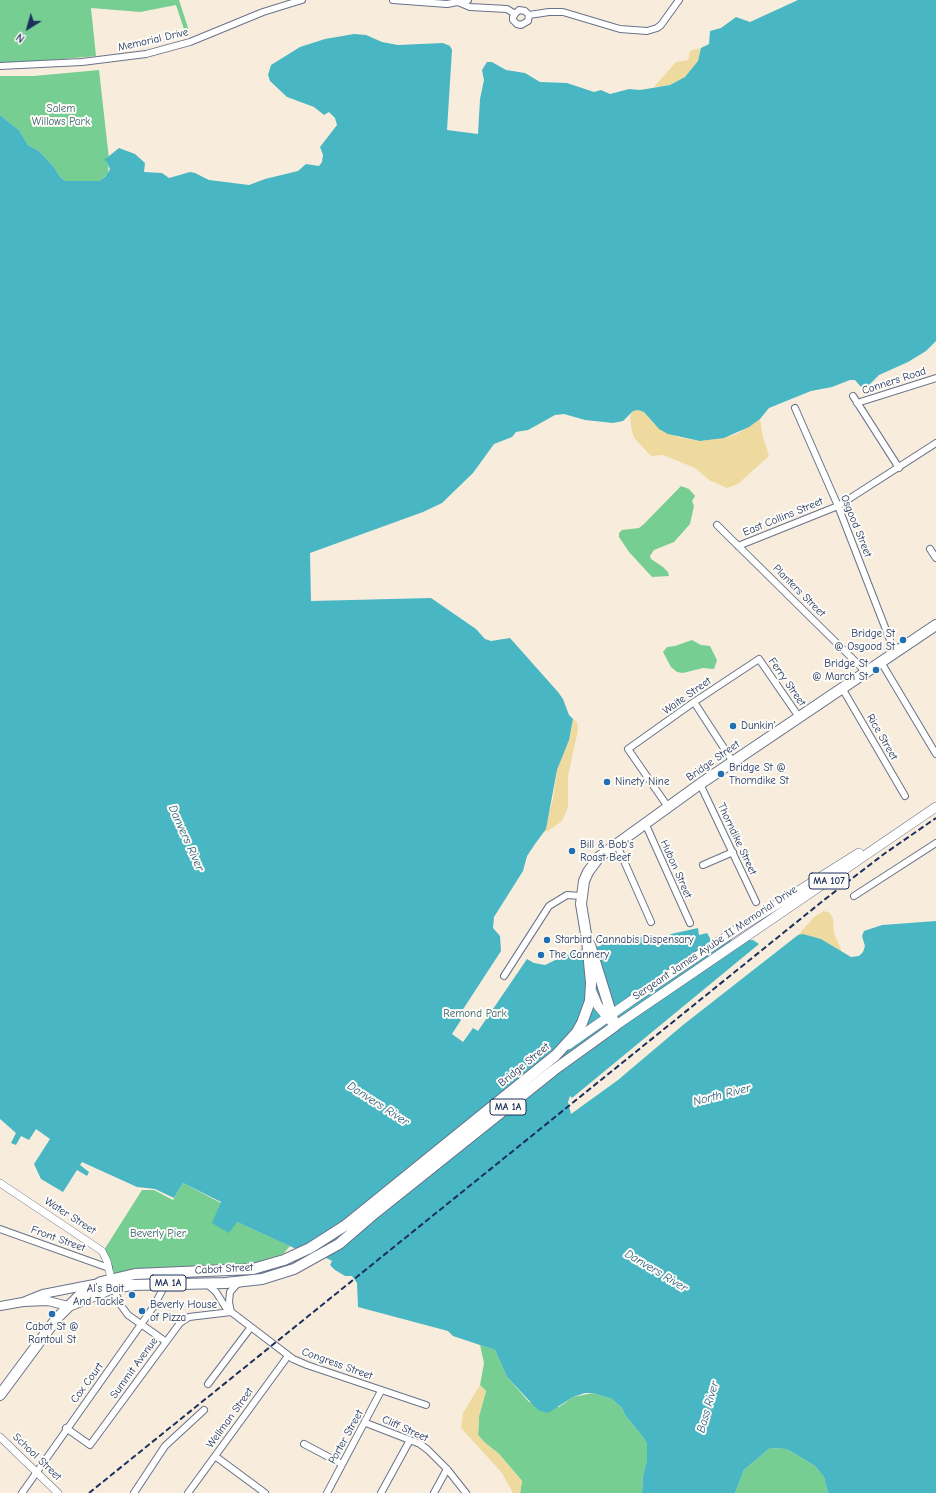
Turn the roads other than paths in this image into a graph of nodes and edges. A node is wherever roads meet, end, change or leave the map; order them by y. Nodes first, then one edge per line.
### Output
1 (302, 0) edge
2 (393, 0) edge
3 (468, 0) edge
4 (679, 0) edge
5 (458, 2) junction
6 (515, 14) junction
7 (529, 16) junction
8 (0, 66) edge
9 (936, 378) edge
10 (853, 396) dead end
11 (857, 403) junction
12 (795, 408) dead end
13 (936, 443) edge
14 (899, 468) junction
15 (838, 506) junction
16 (717, 525) dead end
17 (738, 546) junction
18 (930, 548) dead end
19 (936, 558) edge
20 (936, 625) edge
21 (895, 652) junction
22 (758, 659) joint
23 (881, 662) junction
24 (866, 672) junction
25 (842, 688) junction
26 (694, 702) junction
27 (799, 717) junction
28 (936, 754) edge
29 (733, 762) junction
30 (700, 784) junction
31 (905, 796) dead end
32 (668, 807) junction
33 (936, 807) edge
34 (645, 823) junction
35 (907, 825) junction
36 (616, 843) junction
37 (936, 843) edge
38 (733, 852) junction
39 (702, 865) dead end
40 (581, 896) junction
41 (854, 896) dead end
42 (756, 902) dead end
43 (651, 922) dead end
44 (690, 923) dead end
45 (587, 940) junction
46 (504, 976) dead end
47 (592, 992) junction
48 (609, 1017) junction
49 (615, 1026) junction
50 (562, 1050) junction
51 (0, 1183) edge
52 (399, 1188) junction
53 (0, 1229) edge
54 (109, 1268) junction
55 (101, 1282) junction
56 (166, 1283) junction
57 (206, 1283) junction
58 (238, 1283) junction
59 (112, 1284) junction
60 (23, 1302) junction
61 (0, 1306) edge
62 (68, 1306) junction
63 (231, 1312) junction
64 (140, 1325) junction
65 (251, 1328) junction
66 (166, 1341) junction
67 (288, 1356) junction
68 (208, 1384) dead end
69 (381, 1391) junction
70 (0, 1395) edge
71 (426, 1405) dead end
72 (204, 1410) dead end
73 (366, 1423) junction
74 (66, 1428) junction
75 (0, 1437) edge
76 (410, 1440) junction
77 (304, 1444) dead end
78 (215, 1456) junction
79 (342, 1464) junction
80 (447, 1469) junction
81 (37, 1473) junction
82 (22, 1493) edge
83 (58, 1493) edge
84 (134, 1493) edge
85 (188, 1493) edge
86 (265, 1493) edge
87 (327, 1493) edge
88 (381, 1493) edge
89 (434, 1493) edge
90 (466, 1493) edge

1 - 8 street, Memorial Drive
2 - 5 street
3 - 5 street
4 - 7 street
5 - 6 street
6 - 7 street
6 - 7 street
9 - 11 street, Conners Road
10 - 11 street, Conners Road
11 - 14 street, Conners Road
12 - 15 street, Osgood Street
13 - 14 street, East Collins Street
14 - 15 street, East Collins Street
15 - 17 street, East Collins Street
15 - 21 street, Osgood Street
16 - 17 street, Planters Street
17 - 24 street, Planters Street
18 - 19 street
20 - 21 highway, Bridge Street / MA 1A
21 - 23 highway, Bridge Street / MA 1A
22 - 26 street, Waite Street
22 - 27 street, Ferry Street
23 - 24 highway, Bridge Street / MA 1A
23 - 28 street
24 - 25 highway, Bridge Street / MA 1A
25 - 27 highway, Bridge Street / MA 1A
25 - 31 street, Rice Street
26 - 29 street
26 - 32 street, Waite Street
27 - 29 highway, Bridge Street / MA 1A
29 - 30 highway, Bridge Street / MA 1A
30 - 32 highway, Bridge Street / MA 1A
30 - 38 street, Thorndike Street
32 - 34 highway, Bridge Street / MA 1A
33 - 35 main road, Sergeant James Ayube II Memorial Drive / MA 107
34 - 36 highway, Bridge Street / MA 1A
34 - 44 street, Hubon Street
35 - 48 main road, Sergeant James Ayube II Memorial Drive / MA 107
35 - 49 main road, Sergeant James Ayube II Memorial Drive / MA 107
36 - 40 highway, Bridge Street / MA 1A
36 - 43 street
37 - 41 street
38 - 39 street
38 - 42 street, Thorndike Street
40 - 45 highway, Bridge Street / MA 1A
40 - 46 street
45 - 47 highway, Bridge Street / MA 1A
45 - 48 highway, Bridge Street / MA 1A
47 - 48 main road, Bridge Street
47 - 50 highway, Bridge Street / MA 1A
48 - 49 highway, Bridge Street / MA 1A
48 - 50 main road, Sergeant James Ayube II Memorial Drive / MA 107
49 - 52 highway, Bridge Street / MA 1A
50 - 52 highway, Bridge Street / MA 1A
51 - 54 street, Water Street
52 - 58 highway, Cabot Street / MA 1A
52 - 59 highway, Cabot Street / MA 1A
53 - 54 street, Front Street
54 - 59 street, Water Street
55 - 59 highway, Cabot Street / MA 1A
55 - 60 main road, Cabot Street
55 - 62 highway, MA 1A
56 - 57 highway, Cabot Street / MA 1A
56 - 59 highway, Cabot Street / MA 1A
56 - 64 street, Cox Court
57 - 58 highway, Cabot Street / MA 1A
57 - 63 street, Congress Street
58 - 63 street
59 - 62 highway, Cabot Street / MA 1A
59 - 64 street
60 - 61 main road, Cabot Street
60 - 62 main road, Cabot Street
62 - 70 highway, MA 1A
63 - 65 street, Congress Street
63 - 66 street, Summit Avenue
64 - 66 street
64 - 74 street, Cox Court
65 - 67 street, Congress Street
65 - 68 street
66 - 74 street, Summit Avenue
67 - 69 street, Congress Street
67 - 78 street, Wellman Street
69 - 71 street, Congress Street
69 - 73 street, Porter Street
72 - 84 street
73 - 76 street, Cliff Street
73 - 79 street, Porter Street
74 - 81 street, Cox Court
75 - 81 street, School Street
76 - 80 street, Cliff Street
76 - 88 street
77 - 79 street
78 - 85 street, Wellman Street
78 - 86 street
79 - 87 street, Porter Street
80 - 89 street
80 - 90 street, Cliff Street
81 - 82 street, Cox Court
81 - 83 street, School Street

